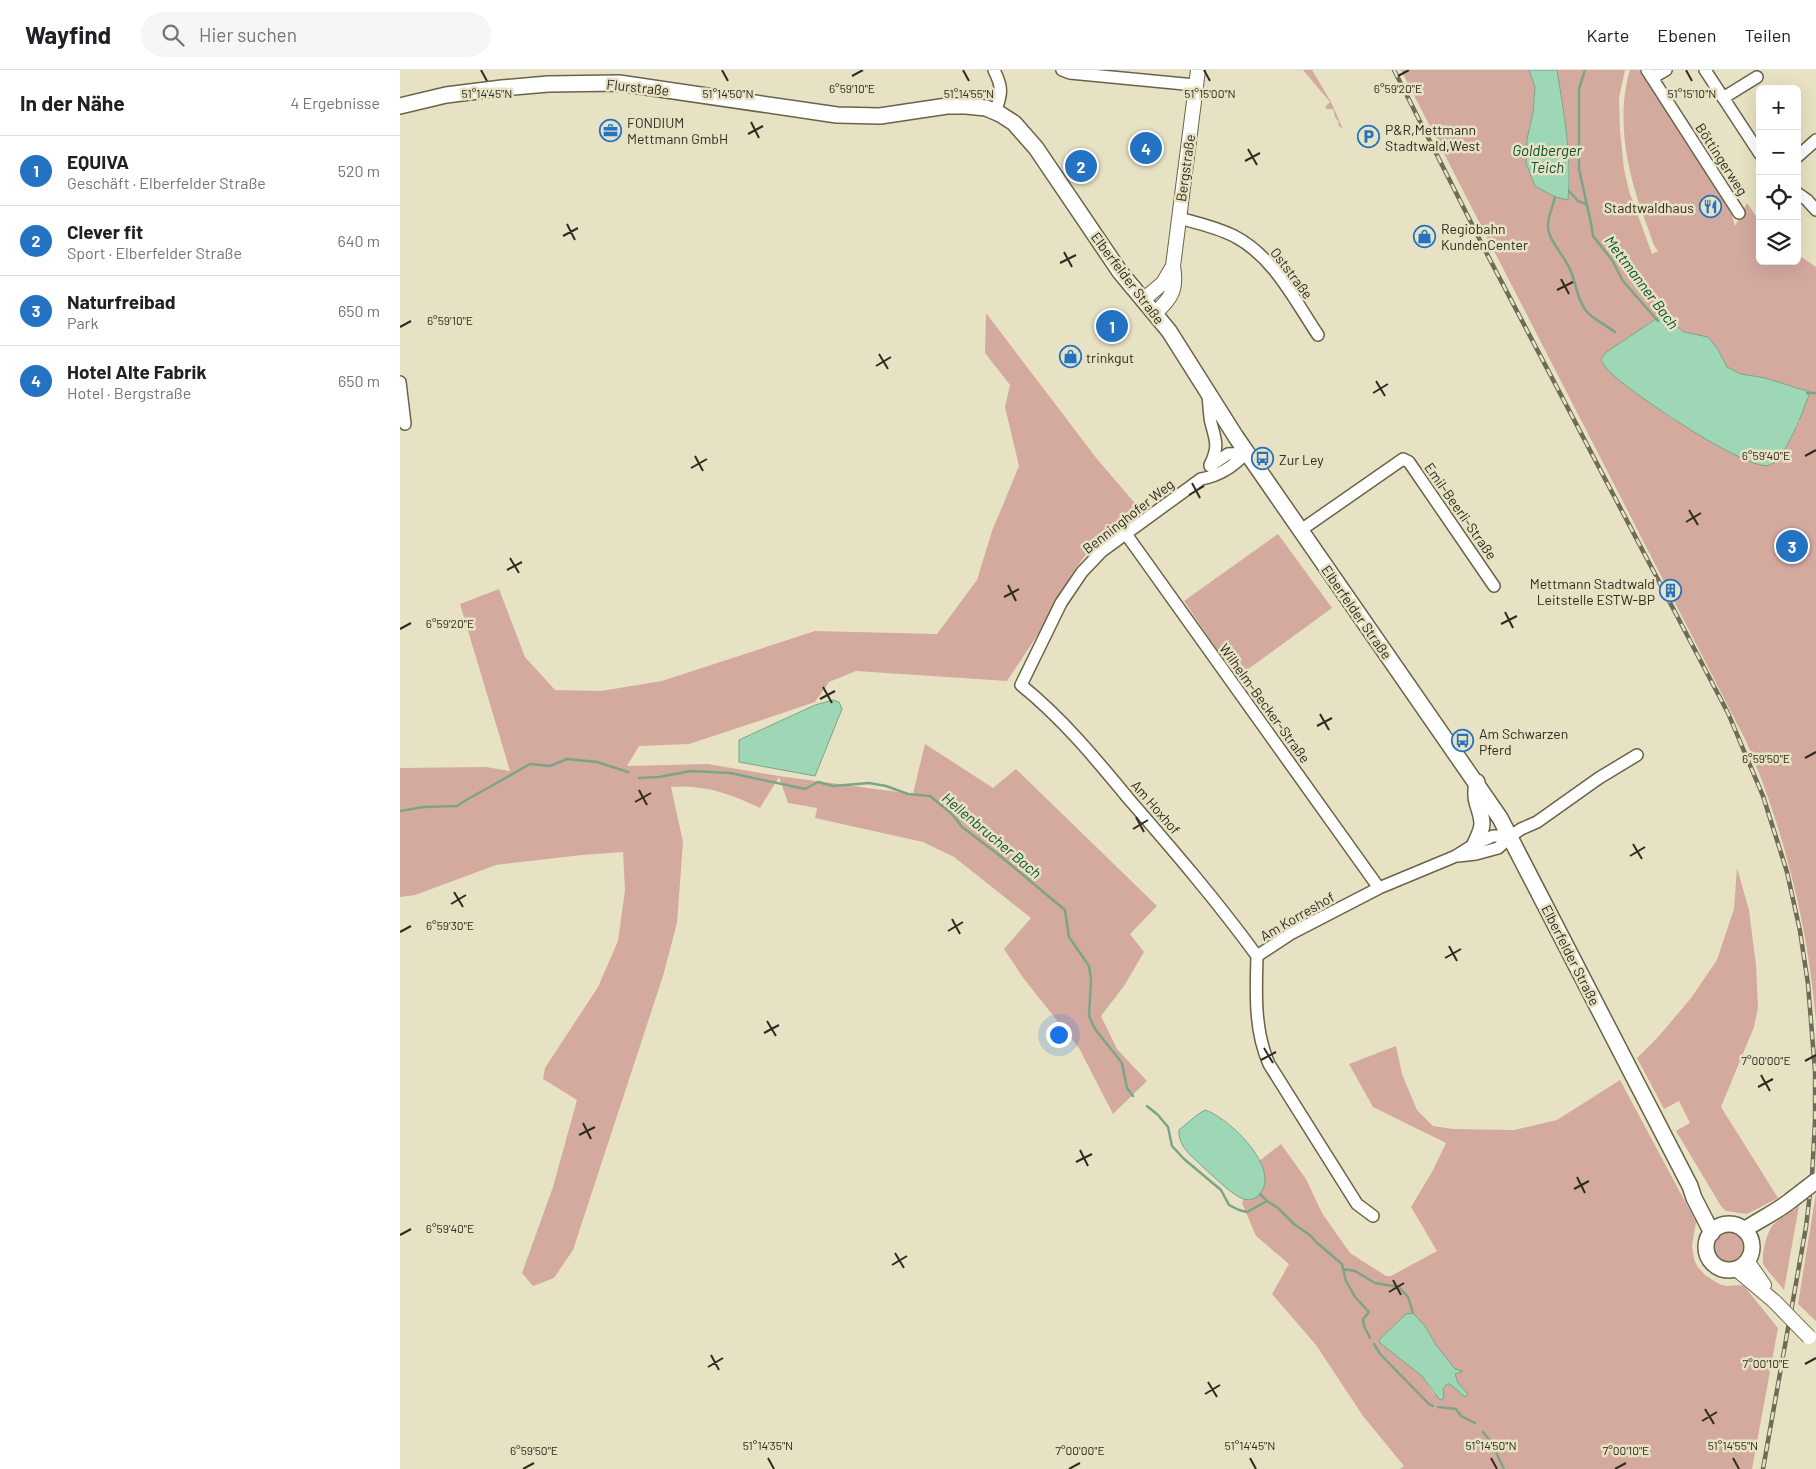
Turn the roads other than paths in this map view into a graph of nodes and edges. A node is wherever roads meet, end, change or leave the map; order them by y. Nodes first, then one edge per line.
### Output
1 (994, 70) edge
2 (1062, 70) edge
3 (1198, 70) edge
4 (1666, 70) edge
5 (1706, 70) edge
6 (1650, 74) edge
7 (1757, 76) dead end
8 (1195, 85) junction
9 (1723, 98) junction
10 (400, 106) edge
11 (995, 112) junction
12 (1756, 139) edge
13 (1816, 140) edge
14 (1801, 153) edge
15 (1801, 196) edge
16 (1816, 210) edge
17 (1739, 214) dead end
18 (1179, 218) junction
19 (1173, 266) junction
20 (1143, 300) junction
21 (1155, 313) junction
22 (1318, 335) dead end
23 (400, 382) edge
24 (1208, 395) junction
25 (405, 424) dead end
26 (1246, 453) junction
27 (1210, 466) junction
28 (1200, 479) junction
29 (1301, 530) junction
30 (1126, 534) junction
31 (1494, 586) dead end
32 (1021, 686) joint
33 (1637, 754) dead end
34 (1477, 782) junction
35 (1510, 836) junction
36 (1475, 844) junction
37 (1456, 856) junction
38 (1379, 888) junction
39 (1257, 956) junction
40 (1816, 1181) edge
41 (1373, 1216) dead end
42 (1717, 1229) junction
43 (1747, 1234) junction
44 (1742, 1265) junction
45 (1813, 1341) edge

1 - 11 street
2 - 8 street
3 - 8 street, Bergstraße
4 - 6 street
5 - 9 street
6 - 17 street, Böttingerweg
7 - 9 street
8 - 18 street, Bergstraße
9 - 12 street
10 - 11 main road, Flurstraße
11 - 20 main road, Elberfelder Straße
13 - 14 street
15 - 16 street
18 - 19 street, Bergstraße
18 - 22 street, Oststraße
19 - 20 street, Bergstraße
19 - 21 street, Bergstraße
20 - 21 main road, Elberfelder Straße
21 - 24 main road, Elberfelder Straße
23 - 25 street
24 - 26 main road, Elberfelder Straße
24 - 27 street, Benninghofer Weg
26 - 27 street, Benninghofer Weg
26 - 28 street, Benninghofer Weg
26 - 29 main road, Elberfelder Straße
27 - 28 street, Benninghofer Weg
28 - 30 street, Benninghofer Weg
29 - 31 street, Emil-Beerli-Straße
29 - 34 main road, Elberfelder Straße
30 - 32 street, Benninghofer Weg
30 - 38 street, Wilhelm-Becker-Straße
32 - 39 street, Am Hoxhof
33 - 35 street
34 - 35 main road, Elberfelder Straße
34 - 36 main road
35 - 36 street, Am Korreshof
35 - 37 street, Am Korreshof
35 - 42 main road, Elberfelder Straße
36 - 37 street, Am Korreshof
37 - 38 street, Am Korreshof
38 - 39 street, Am Korreshof
39 - 41 street, Am Korreshof
40 - 43 main road, bridge
42 - 43 main road
42 - 44 main road
43 - 44 main road
44 - 45 street, bridge

